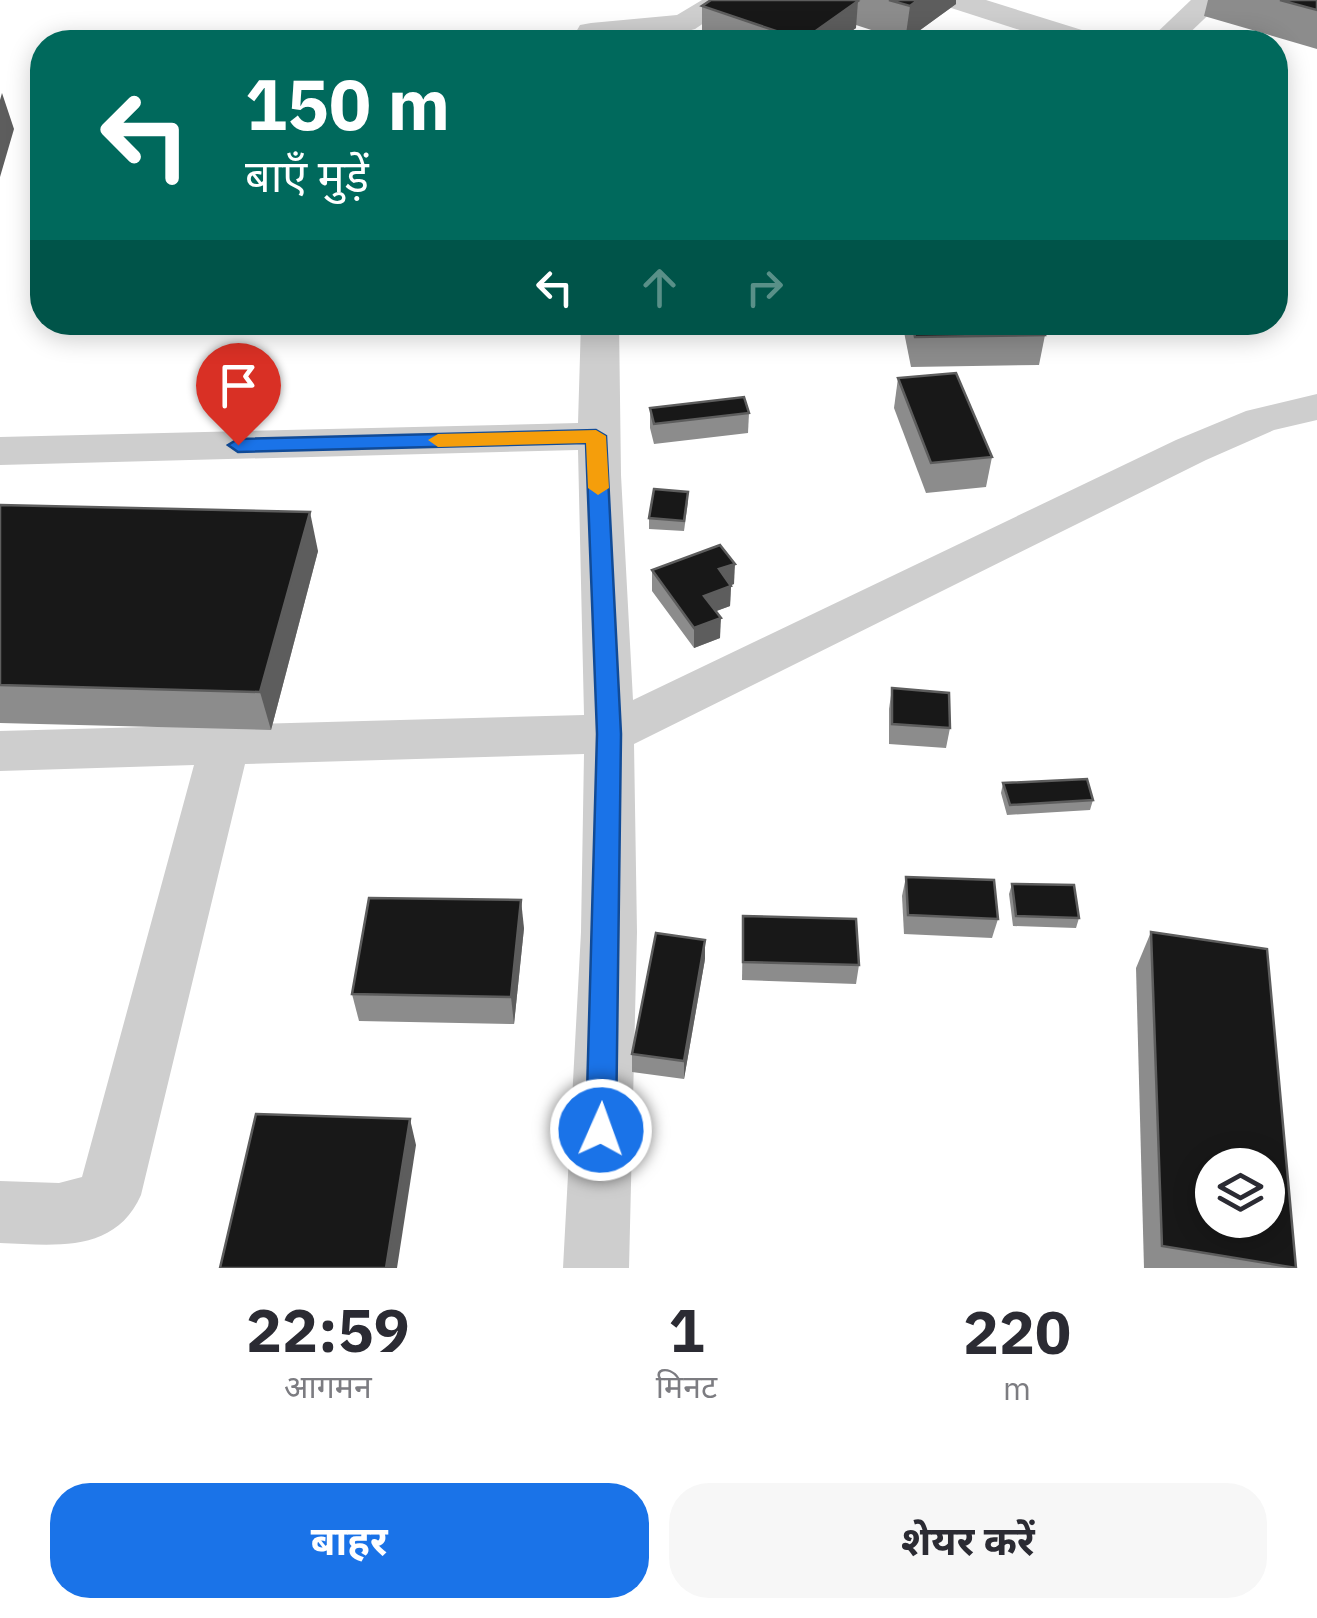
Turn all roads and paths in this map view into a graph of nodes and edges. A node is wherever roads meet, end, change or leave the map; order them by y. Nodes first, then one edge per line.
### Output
1 (585, 0) edge
2 (723, 0) edge
3 (956, 0) edge
4 (1209, 0) edge
5 (591, 30) edge
6 (638, 30) edge
7 (1050, 30) edge
8 (1175, 30) edge
9 (600, 335) edge
10 (1317, 407) edge
11 (596, 436) junction
12 (0, 451) edge
13 (609, 734) junction
14 (224, 744) junction
15 (0, 750) edge
16 (0, 1212) edge
17 (596, 1268) edge

1 - 5 street
2 - 6 street
3 - 7 street
4 - 8 street
9 - 11 street
10 - 13 street
11 - 12 street
11 - 13 street
13 - 14 street
13 - 17 street
14 - 15 street
14 - 16 street

